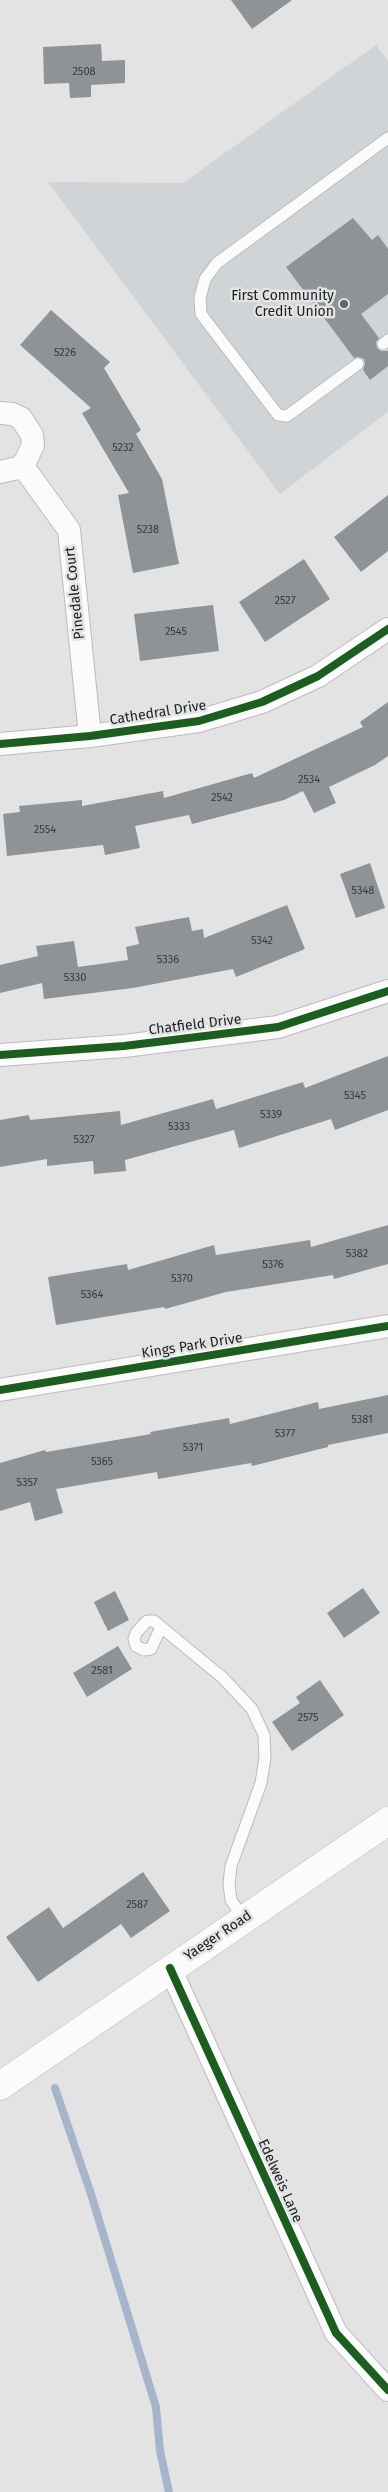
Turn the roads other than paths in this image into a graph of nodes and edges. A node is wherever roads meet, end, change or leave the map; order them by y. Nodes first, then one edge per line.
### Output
1 (388, 138) edge
2 (358, 364) dead end
3 (0, 413) edge
4 (22, 464) junction
5 (0, 472) edge
6 (388, 629) edge
7 (90, 736) junction
8 (0, 744) edge
9 (388, 991) edge
10 (0, 1055) edge
11 (388, 1326) edge
12 (0, 1390) edge
13 (161, 1627) dead end
14 (388, 1821) edge
15 (244, 1919) junction
16 (170, 1968) junction
17 (0, 2086) edge
18 (388, 2390) edge

1 - 2 lane
3 - 4 street
4 - 5 street
4 - 7 street, Pinedale Court
6 - 7 street, Cathedral Drive
7 - 8 street, Cathedral Drive
9 - 10 street, Chatfield Drive
11 - 12 street, Kings Park Drive
13 - 15 lane
14 - 15 street, Yaeger Road
15 - 16 street, Yaeger Road
16 - 17 street, Yaeger Road
16 - 18 street, Edelweis Lane

